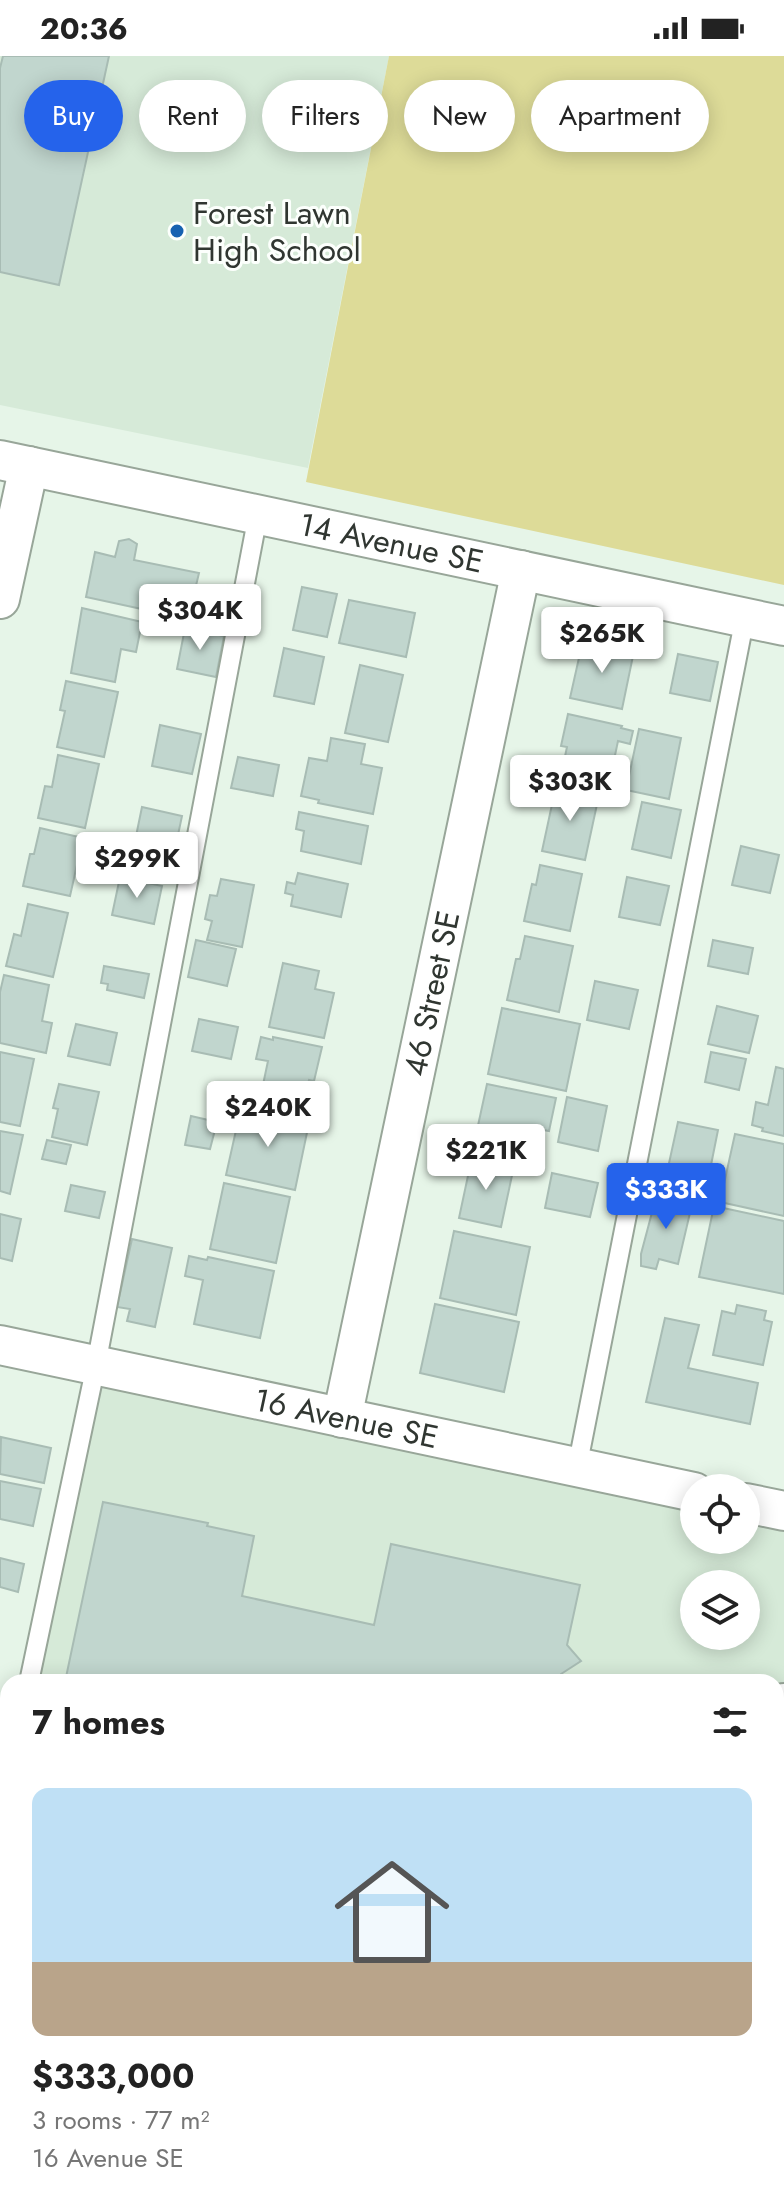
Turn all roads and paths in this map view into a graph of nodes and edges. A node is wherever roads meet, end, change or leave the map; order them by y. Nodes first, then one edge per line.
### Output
1 (14, 463) edge
2 (258, 515) junction
3 (521, 570) junction
4 (0, 599) edge
5 (745, 617) junction
6 (784, 626) edge
7 (0, 1345) edge
8 (96, 1365) junction
9 (342, 1418) junction
10 (577, 1468) junction
11 (680, 1489) edge
12 (760, 1506) edge
13 (784, 1511) edge
14 (31, 1674) edge

1 - 2 street, 14 Avenue SE
1 - 4 street
2 - 3 street, 14 Avenue SE
2 - 8 lane
3 - 5 street, 14 Avenue SE
3 - 9 street, 46 Street SE
5 - 6 street, 14 Avenue SE
5 - 10 lane
7 - 8 street, 16 Avenue SE
8 - 9 street, 16 Avenue SE
8 - 14 lane
9 - 10 street, 16 Avenue SE
10 - 11 street, 16 Avenue SE
12 - 13 street

